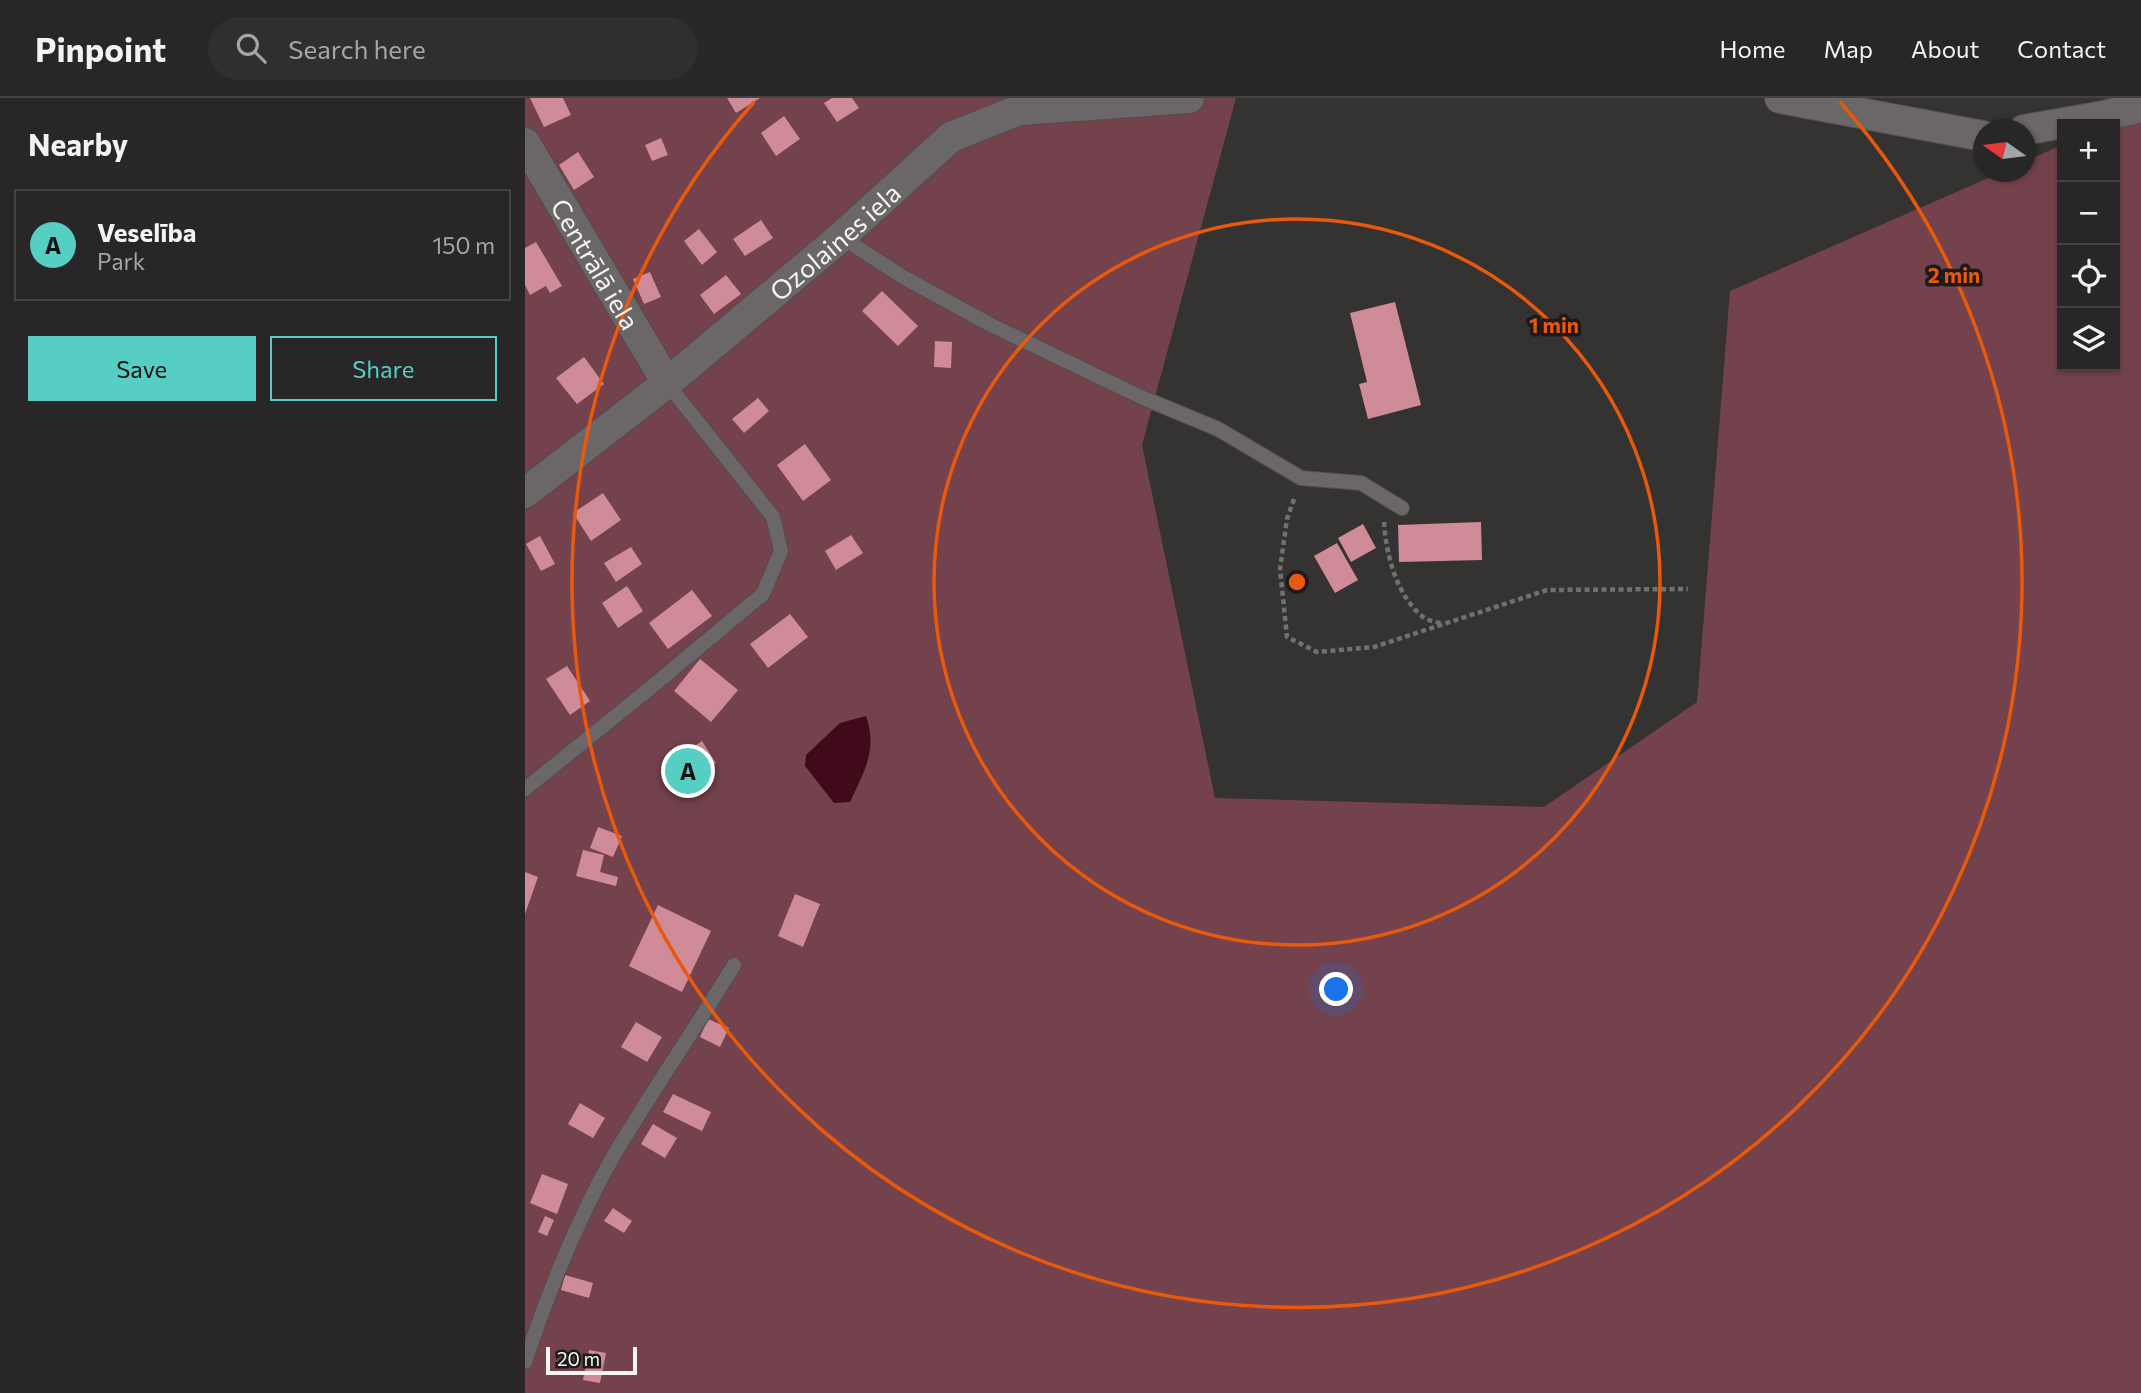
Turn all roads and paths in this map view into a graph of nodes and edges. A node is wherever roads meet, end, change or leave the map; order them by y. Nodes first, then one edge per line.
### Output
1 (1189, 98) edge
2 (1780, 98) edge
3 (2141, 107) edge
4 (2036, 128) edge
5 (1973, 134) edge
6 (525, 143) edge
7 (841, 237) junction
8 (667, 383) junction
9 (1301, 478) junction
10 (525, 493) edge
11 (1382, 496) junction
12 (1402, 508) dead end
13 (1688, 589) dead end
14 (1445, 624) junction
15 (525, 789) edge
16 (734, 965) dead end
17 (525, 1362) edge

1 - 7 street, Ozolaines iela
2 - 5 street
3 - 4 street
6 - 8 street, Centrālā iela
7 - 8 street, Ozolaines iela
7 - 9 lane
8 - 10 street, Ozolaines iela
8 - 15 lane
9 - 11 lane
9 - 14 path
11 - 12 lane
11 - 14 path
13 - 14 path
16 - 17 lane

